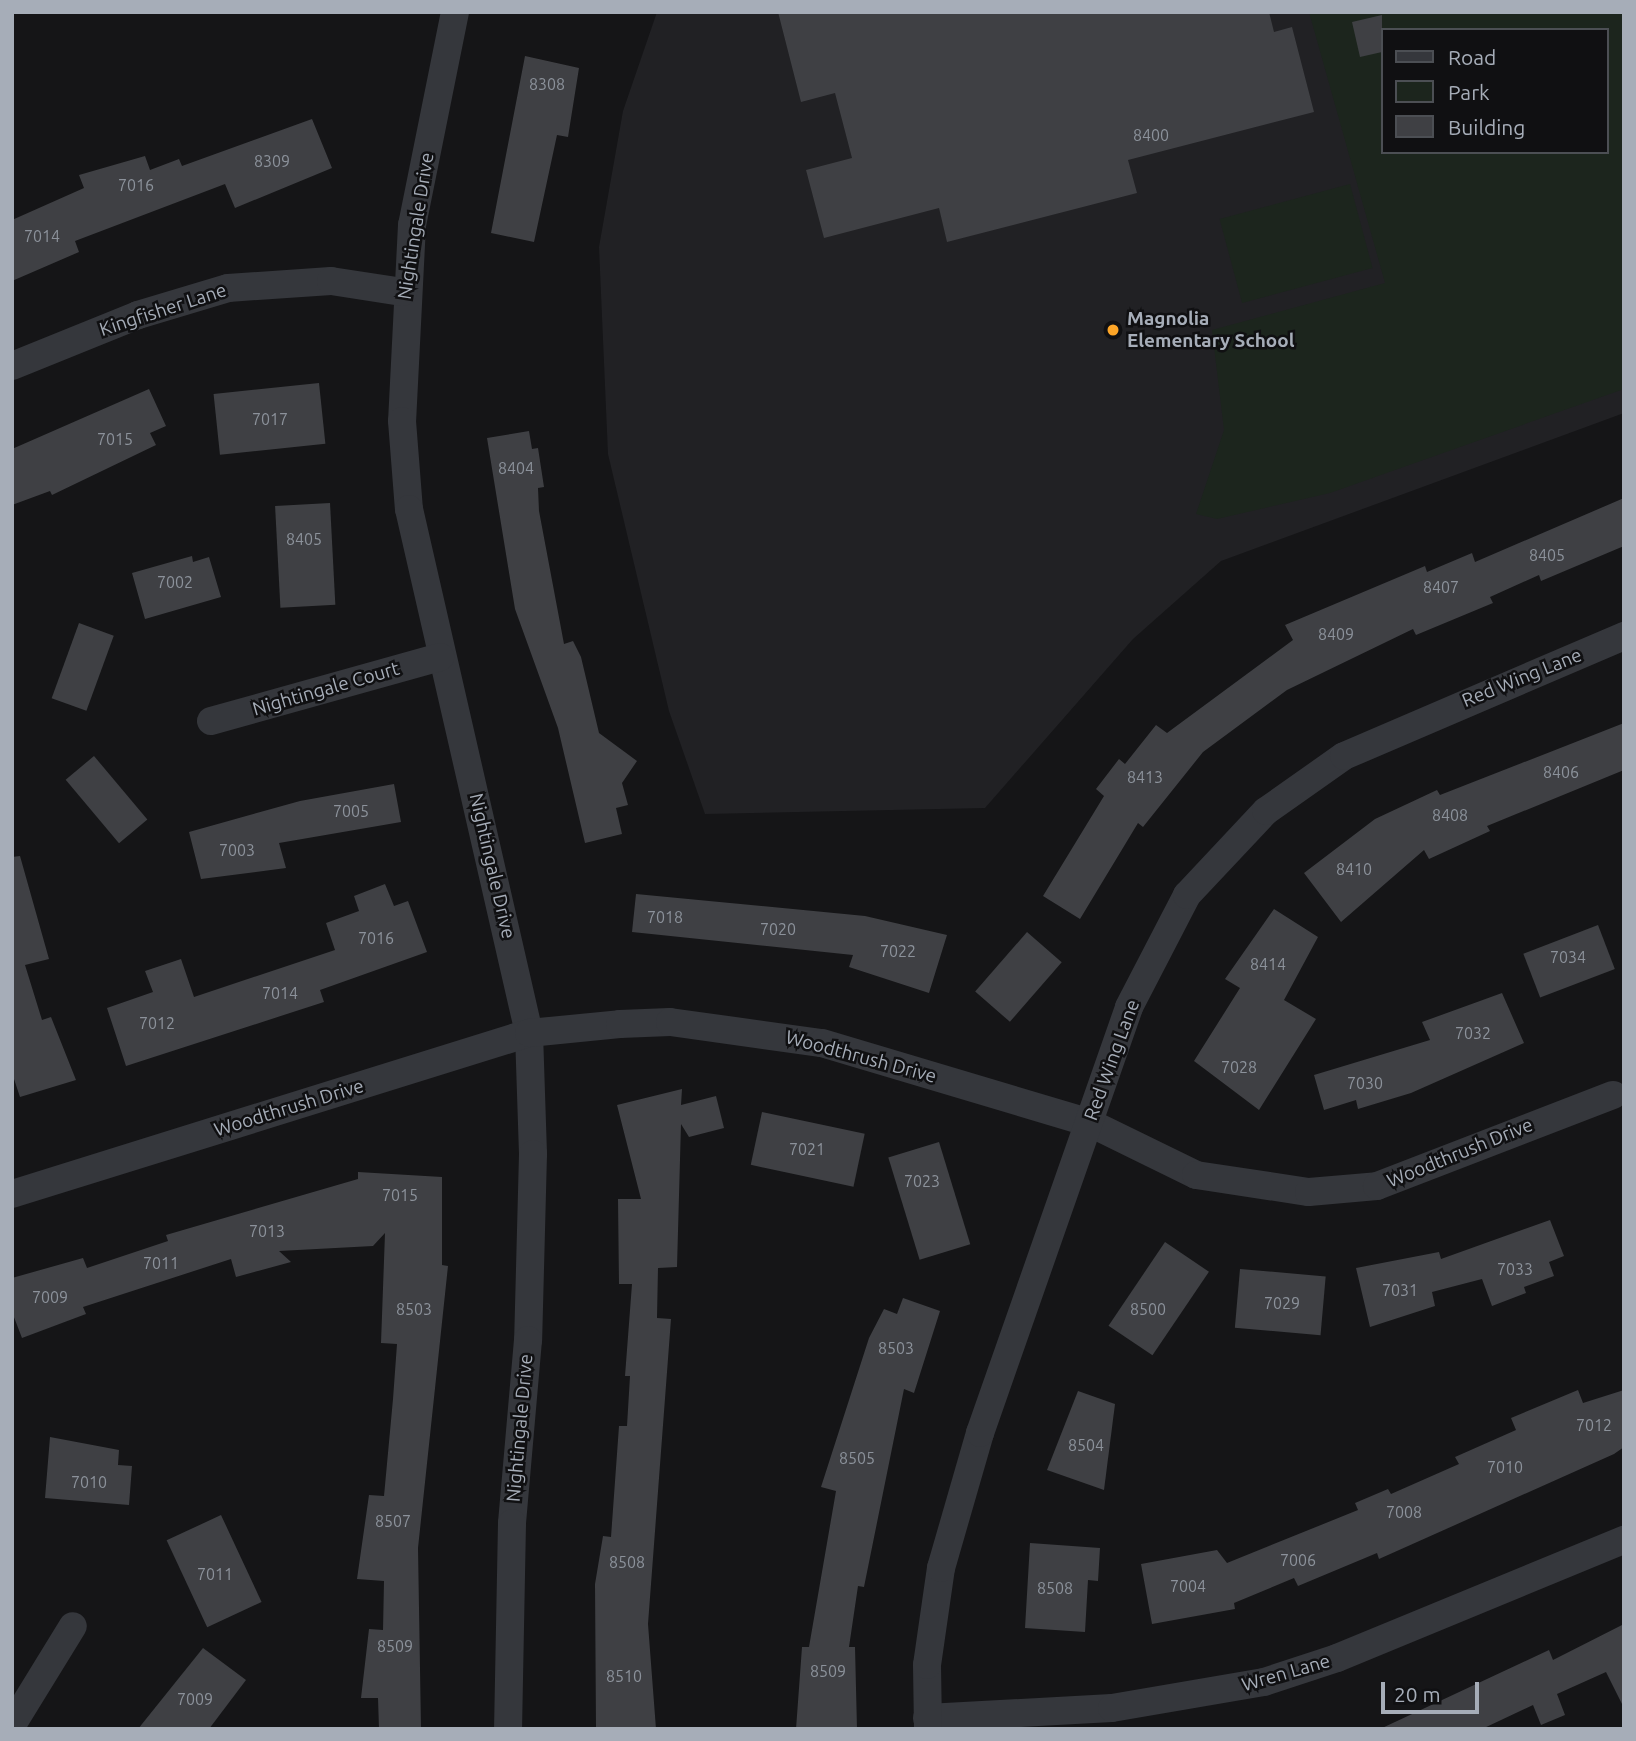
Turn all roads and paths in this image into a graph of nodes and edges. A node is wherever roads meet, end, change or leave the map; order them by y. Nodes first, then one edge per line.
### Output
1 (455, 12) edge
2 (403, 292) junction
3 (12, 366) edge
4 (1624, 636) edge
5 (440, 657) junction
6 (211, 721) dead end
7 (528, 1033) junction
8 (1613, 1096) dead end
9 (1090, 1123) junction
10 (12, 1194) edge
11 (1624, 1540) edge
12 (73, 1626) dead end
13 (928, 1724) edge
14 (12, 1725) edge
15 (508, 1729) edge

1 - 2 street, Nightingale Drive
2 - 3 street, Kingfisher Lane
2 - 5 street, Nightingale Drive
4 - 9 street, Red Wing Lane
5 - 6 street, Nightingale Court
5 - 7 street, Nightingale Drive
7 - 9 street, Woodthrush Drive
7 - 10 street, Woodthrush Drive
7 - 15 street, Nightingale Drive
8 - 9 street, Woodthrush Drive
9 - 13 street, Red Wing Lane
11 - 13 street, Wren Lane
12 - 14 street

